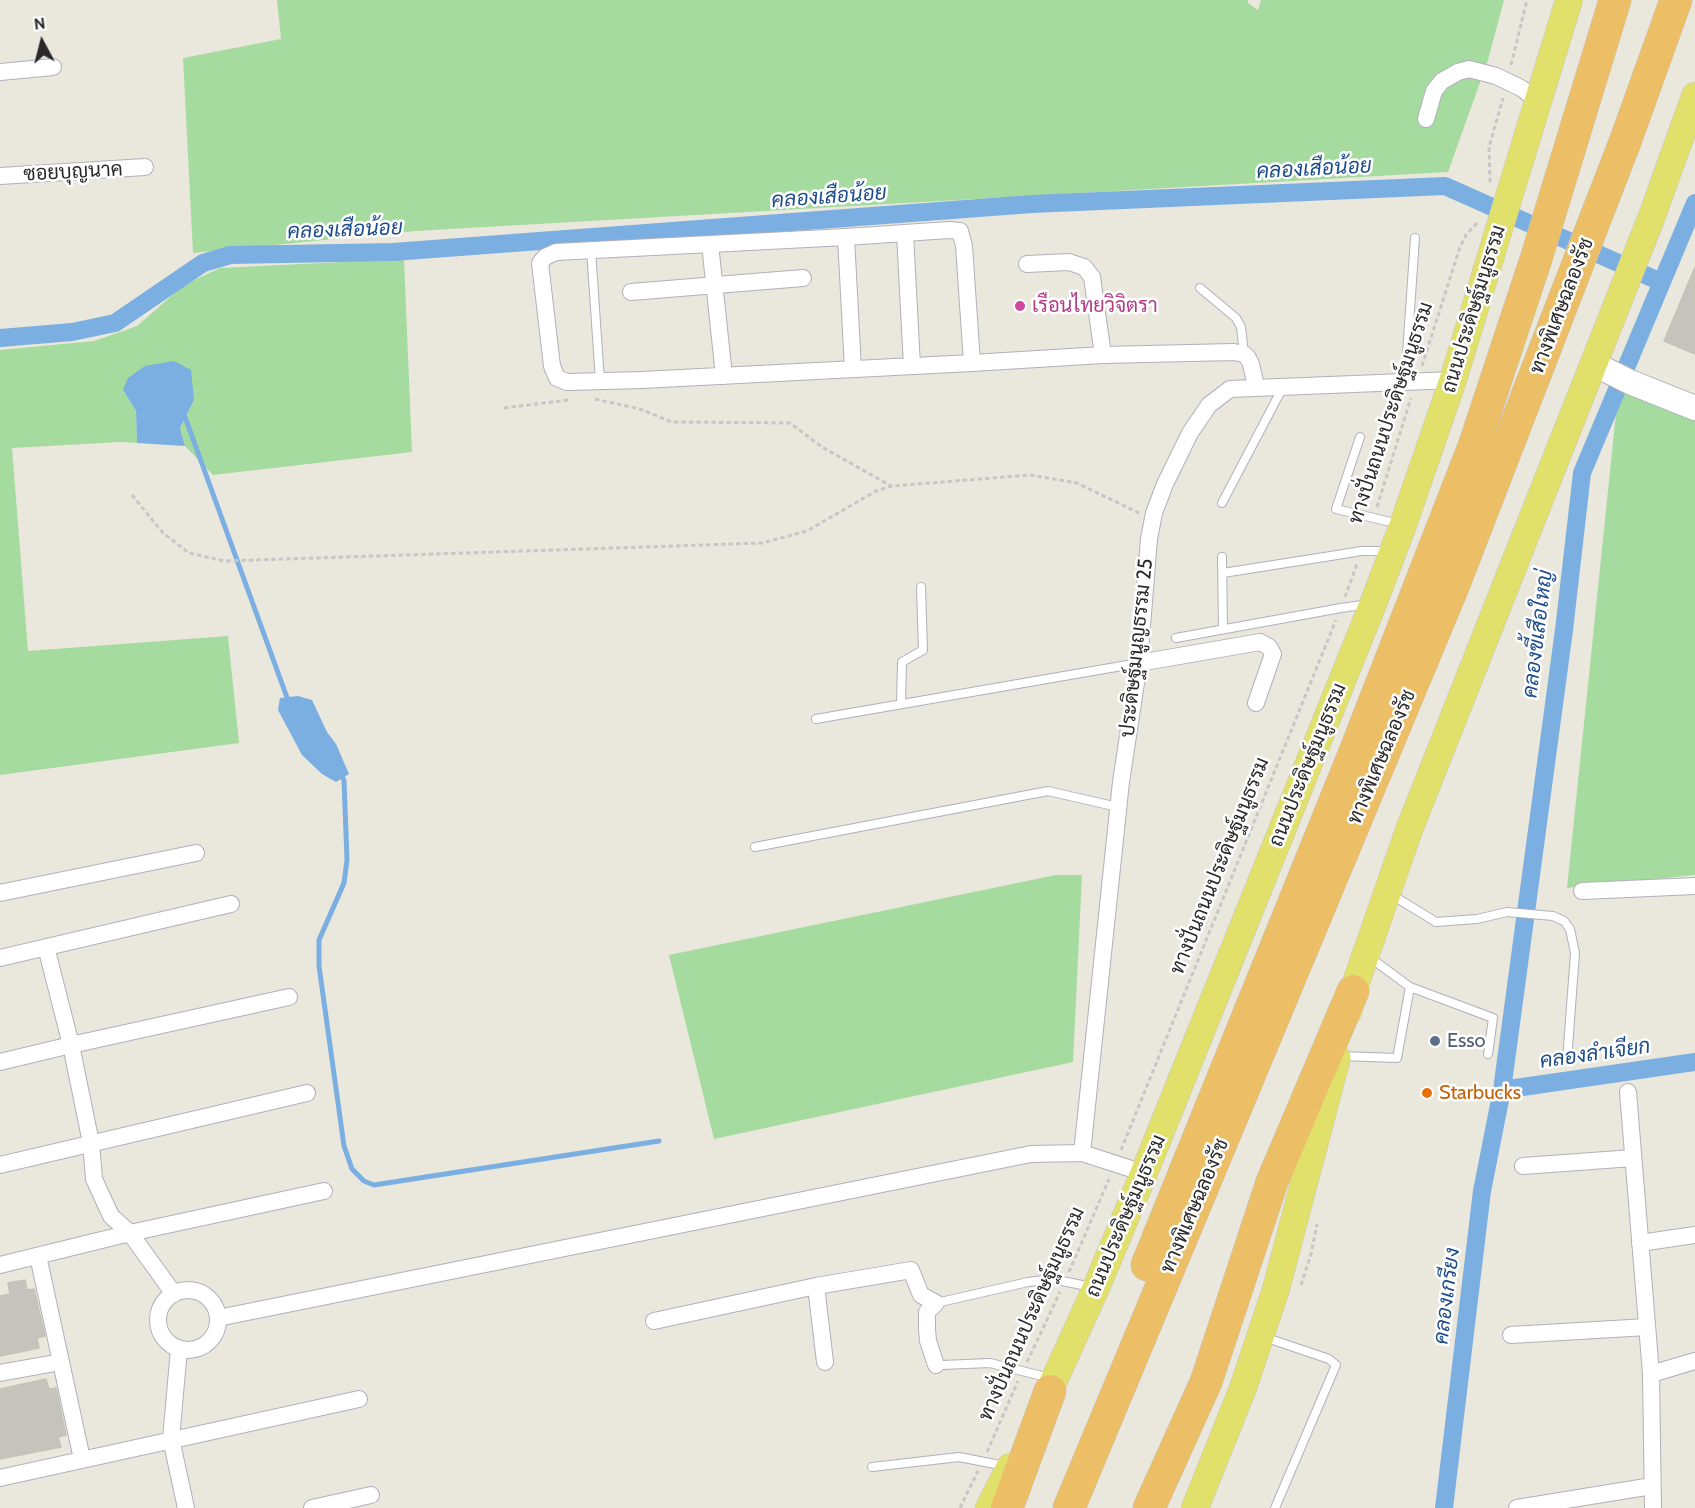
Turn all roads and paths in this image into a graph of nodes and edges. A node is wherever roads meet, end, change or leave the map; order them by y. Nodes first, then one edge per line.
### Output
1 (1569, 0) edge
2 (1615, 0) edge
3 (1677, 0) edge
4 (53, 68) dead end
5 (0, 72) edge
6 (1695, 96) edge
7 (1538, 101) junction
8 (1425, 119) dead end
9 (145, 167) dead end
10 (0, 176) edge
11 (1488, 226) junction
12 (905, 234) junction
13 (846, 237) junction
14 (1415, 237) dead end
15 (710, 244) junction
16 (591, 250) junction
17 (1027, 264) dead end
18 (802, 278) dead end
19 (714, 285) junction
20 (1200, 288) dead end
21 (631, 292) dead end
22 (1244, 354) junction
23 (1102, 355) junction
24 (972, 363) junction
25 (912, 366) junction
26 (853, 369) junction
27 (1612, 373) junction
28 (724, 376) junction
29 (1453, 380) junction
30 (600, 381) junction
31 (1411, 382) junction
32 (1256, 387) junction
33 (1283, 387) junction
34 (586, 399) dead end
35 (575, 400) dead end
36 (504, 408) dead end
37 (1695, 408) edge
38 (1360, 437) dead end
39 (892, 486) junction
40 (132, 495) dead end
41 (1222, 503) dead end
42 (1152, 519) junction
43 (1374, 519) junction
44 (1402, 525) junction
45 (1361, 551) junction
46 (1392, 551) junction
47 (1222, 557) dead end
48 (1223, 573) junction
49 (921, 587) dead end
50 (1373, 604) junction
51 (1341, 608) junction
52 (1223, 628) junction
53 (1176, 638) dead end
54 (1138, 663) junction
55 (1256, 703) dead end
56 (901, 704) junction
57 (816, 719) dead end
58 (1118, 807) junction
59 (755, 847) dead end
60 (196, 853) dead end
61 (1695, 886) edge
62 (1582, 891) dead end
63 (1388, 892) junction
64 (0, 893) edge
65 (231, 904) dead end
66 (46, 947) junction
67 (1366, 954) junction
68 (0, 958) edge
69 (1410, 987) junction
70 (1353, 992) junction
71 (289, 997) dead end
72 (71, 1045) junction
73 (1488, 1054) dead end
74 (1337, 1056) junction
75 (1567, 1060) dead end
76 (0, 1062) edge
77 (1628, 1092) dead end
78 (306, 1093) dead end
79 (91, 1143) junction
80 (1082, 1153) junction
81 (1633, 1158) junction
82 (1115, 1164) junction
83 (0, 1165) edge
84 (1523, 1166) dead end
85 (1144, 1173) junction
86 (324, 1191) dead end
87 (1318, 1221) dead end
88 (130, 1233) junction
89 (1695, 1235) edge
90 (1640, 1244) junction
91 (38, 1256) junction
92 (0, 1265) edge
93 (1065, 1281) junction
94 (816, 1286) junction
95 (1096, 1288) junction
96 (1300, 1288) dead end
97 (174, 1294) junction
98 (936, 1303) junction
99 (218, 1318) junction
100 (654, 1320) dead end
101 (1647, 1328) junction
102 (1261, 1335) junction
103 (1511, 1335) dead end
104 (179, 1349) junction
105 (1695, 1361) edge
106 (61, 1362) junction
107 (825, 1362) dead end
108 (939, 1365) joint
109 (1023, 1371) junction
110 (0, 1373) edge
111 (1651, 1374) junction
112 (1053, 1385) junction
113 (359, 1399) dead end
114 (171, 1439) junction
115 (82, 1459) junction
116 (982, 1462) junction
117 (872, 1467) dead end
118 (1011, 1467) junction
119 (0, 1478) edge
120 (1652, 1486) junction
121 (371, 1495) dead end
122 (186, 1508) edge
123 (312, 1508) edge
124 (960, 1508) edge
125 (988, 1508) edge
126 (1007, 1508) edge
127 (1048, 1508) edge
128 (1069, 1508) edge
129 (1149, 1508) edge
130 (1195, 1508) edge
131 (1275, 1508) edge
132 (1517, 1508) edge
133 (1653, 1508) edge

1 - 7 main road, ถนนประดิษฐ์มนูธรรม
2 - 127 highway, ทางพิเศษฉลองรัช
3 - 128 highway, ทางพิเศษฉลองรัช
4 - 5 street
6 - 27 main road
7 - 8 street
7 - 11 main road, ถนนประดิษฐ์มนูธรรม
9 - 10 street, ซอยบุญนาค
11 - 29 main road, ถนนประดิษฐ์มนูธรรม
11 - 31 path, ทางปั่นถนนประดิษฐ์มนูธรรม
12 - 13 street
12 - 24 street
12 - 25 street
13 - 15 street
13 - 26 street
14 - 31 lane
15 - 16 street
15 - 19 street
16 - 30 lane
16 - 30 street
17 - 23 street
18 - 19 street
19 - 21 street
19 - 28 street
20 - 22 lane
22 - 23 street
22 - 32 street
23 - 24 street
24 - 25 street
25 - 26 street
26 - 28 street
27 - 37 street
27 - 63 main road
28 - 30 street
29 - 31 street, ประดิษฐ์มนูญธรรม 25
29 - 44 main road, ถนนประดิษฐ์มนูธรรม
31 - 33 street, ประดิษฐ์มนูญธรรม 25
31 - 43 path, ทางปั่นถนนประดิษฐ์มนูธรรม
32 - 33 street, ประดิษฐ์มนูญธรรม 25
32 - 42 street, ประดิษฐ์มนูญธรรม 25
33 - 41 lane
34 - 39 path
35 - 36 path
38 - 43 lane
39 - 40 path
39 - 42 path
42 - 54 street, ประดิษฐ์มนูญธรรม 25
43 - 44 lane
44 - 46 main road, ถนนประดิษฐ์มนูธรรม
45 - 46 lane
45 - 48 lane
45 - 51 path, ทางปั่นถนนประดิษฐ์มนูธรรม
46 - 50 main road, ถนนประดิษฐ์มนูธรรม
47 - 48 lane
48 - 52 lane
49 - 56 lane
50 - 51 lane
50 - 85 main road, ถนนประดิษฐ์มนูธรรม
51 - 52 lane
51 - 82 path, ทางปั่นถนนประดิษฐ์มนูธรรม
52 - 53 lane
54 - 55 street
54 - 56 lane
54 - 58 street, ประดิษฐ์มนูญธรรม 25
56 - 57 lane
58 - 59 lane
58 - 80 street, ประดิษฐ์มนูญธรรม 25
60 - 64 street
61 - 62 street
63 - 67 main road
63 - 75 lane
65 - 66 street
66 - 68 street
66 - 72 street
67 - 69 lane
67 - 70 main road
69 - 73 lane
69 - 74 lane
70 - 74 main road
70 - 129 highway
71 - 72 street
72 - 76 street
72 - 79 street
74 - 102 main road
77 - 81 street
78 - 79 street
79 - 83 street
79 - 88 street
80 - 82 street
80 - 99 street
81 - 84 street
81 - 90 street
82 - 85 street
82 - 93 path, ทางปั่นถนนประดิษฐ์มนูธรรม
85 - 95 main road, ถนนประดิษฐ์มนูธรรม
86 - 88 street
87 - 96 path
88 - 91 street
88 - 97 street
89 - 90 street
90 - 101 street
91 - 92 street
91 - 106 street
93 - 95 lane
93 - 98 lane
93 - 109 path, ทางปั่นถนนประดิษฐ์มนูธรรม
94 - 98 street
94 - 100 street
94 - 107 street
95 - 112 main road, ถนนประดิษฐ์มนูธรรม
97 - 99 street
97 - 104 street
98 - 108 street
99 - 104 street
101 - 103 street
101 - 111 street
102 - 130 main road
102 - 131 lane
104 - 114 street
105 - 111 street
106 - 110 street
106 - 115 street
108 - 109 lane
109 - 112 lane
109 - 116 path, ทางปั่นถนนประดิษฐ์มนูธรรม
111 - 120 street
112 - 118 main road, ถนนประดิษฐ์มนูธรรม
112 - 126 highway
113 - 114 street
114 - 115 street
114 - 122 street
115 - 119 street
116 - 117 lane
116 - 118 lane
116 - 124 path, ทางปั่นถนนประดิษฐ์มนูธรรม
118 - 125 main road, ถนนประดิษฐ์มนูธรรม
120 - 132 street
120 - 133 street
121 - 123 street

